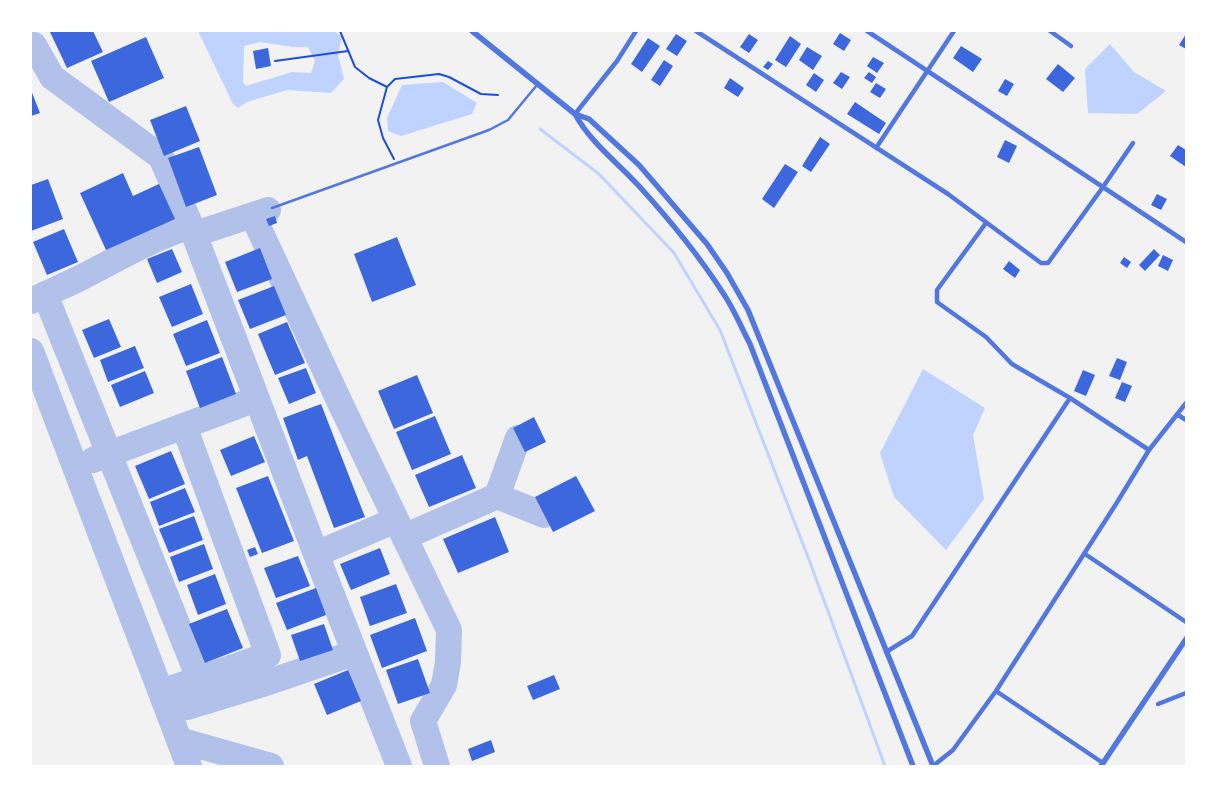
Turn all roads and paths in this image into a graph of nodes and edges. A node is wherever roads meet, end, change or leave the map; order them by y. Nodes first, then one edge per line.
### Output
1 (340, 31) edge
2 (472, 31) edge
3 (636, 31) edge
4 (696, 31) edge
5 (866, 31) edge
6 (954, 31) edge
7 (1050, 31) edge
8 (1071, 46) dead end
9 (348, 51) junction
10 (275, 61) dead end
11 (928, 72) junction
12 (537, 85) junction
13 (387, 87) junction
14 (498, 95) dead end
15 (575, 114) junction
16 (1133, 143) dead end
17 (876, 148) junction
18 (397, 164) junction
19 (1103, 187) junction
20 (272, 208) dead end
21 (986, 223) junction
22 (1186, 242) edge
23 (1070, 398) junction
24 (1186, 404) edge
25 (1178, 415) junction
26 (1186, 420) edge
27 (1149, 450) junction
28 (1085, 554) junction
29 (1186, 622) edge
30 (1186, 639) edge
31 (886, 652) junction
32 (996, 691) junction
33 (1186, 693) edge
34 (1158, 704) dead end
35 (1102, 764) edge
36 (913, 766) edge
37 (933, 766) edge

1 - 9 path
2 - 12 street
3 - 15 street
4 - 17 street
5 - 11 street
6 - 11 street
7 - 8 street
9 - 10 path
9 - 13 path
11 - 17 street
11 - 19 street
12 - 15 street
12 - 18 lane
13 - 14 path
13 - 18 path
15 - 31 street
15 - 36 street
16 - 19 street
17 - 21 street
18 - 20 lane
19 - 21 street
19 - 22 street
21 - 23 street
23 - 27 street
23 - 31 street
24 - 25 street
25 - 26 street
25 - 27 street
27 - 28 street
28 - 29 street
28 - 32 street
30 - 35 street
31 - 37 street
32 - 35 street
32 - 37 street
33 - 34 street

